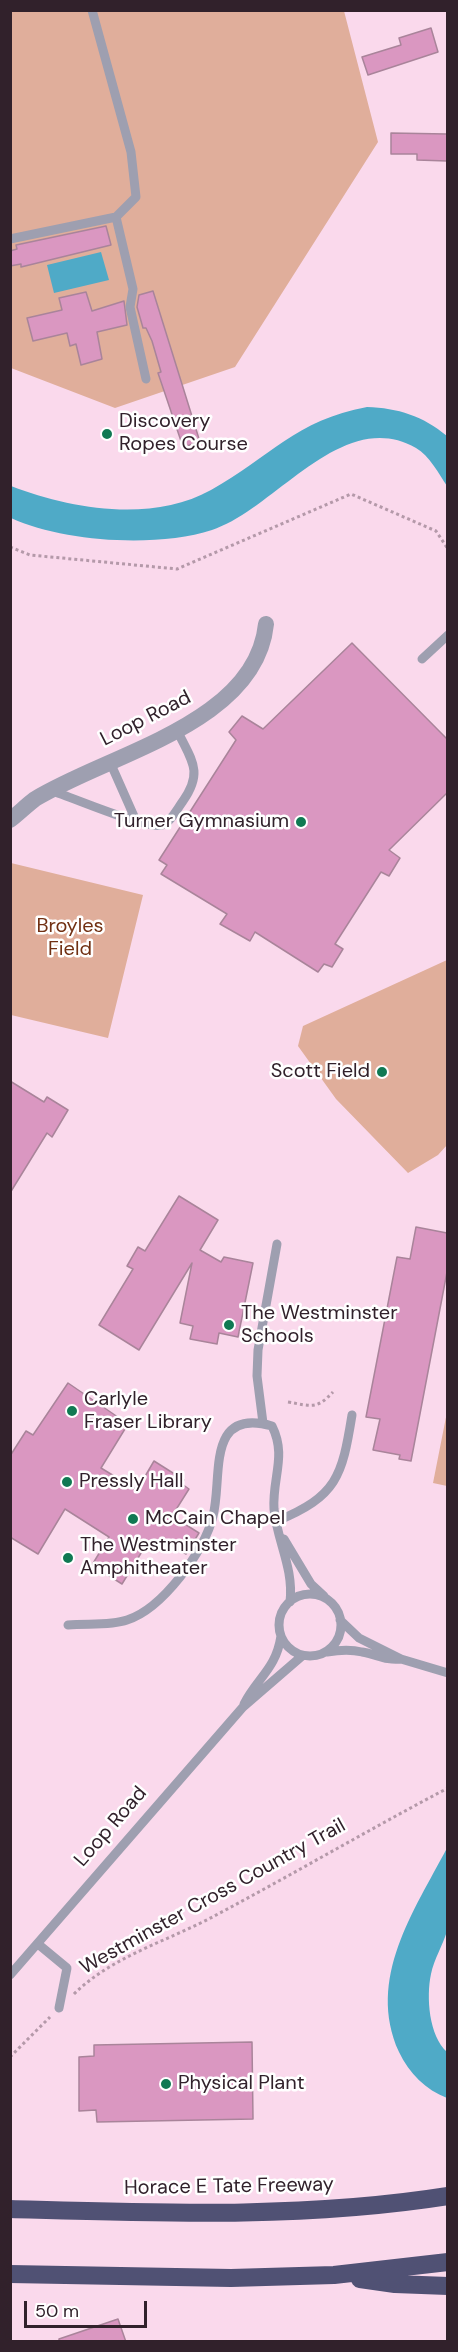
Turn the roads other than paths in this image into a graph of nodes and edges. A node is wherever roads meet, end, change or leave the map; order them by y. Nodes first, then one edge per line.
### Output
1 (92, 10) edge
2 (116, 217) junction
3 (10, 239) edge
4 (146, 379) dead end
5 (266, 624) dead end
6 (447, 635) edge
7 (422, 659) dead end
8 (177, 730) junction
9 (110, 762) junction
10 (52, 790) junction
11 (10, 820) edge
12 (137, 823) junction
13 (277, 1244) dead end
14 (352, 1415) dead end
15 (263, 1424) junction
16 (277, 1521) junction
17 (280, 1532) junction
18 (328, 1600) junction
19 (290, 1602) junction
20 (340, 1620) junction
21 (68, 1625) dead end
22 (281, 1636) junction
23 (325, 1653) junction
24 (302, 1656) junction
25 (401, 1659) junction
26 (447, 1674) edge
27 (243, 1707) junction
28 (38, 1944) junction
29 (10, 1975) edge
30 (60, 2008) road end
31 (447, 2196) edge
32 (10, 2209) edge
33 (447, 2262) edge
34 (10, 2274) edge
35 (334, 2275) junction
36 (447, 2286) edge

1 - 2 lane
2 - 3 lane
2 - 4 lane
5 - 8 street, Loop Road
6 - 7 lane
8 - 9 street, Loop Road
8 - 12 lane
9 - 10 street, Loop Road
9 - 12 lane
10 - 11 street, Loop Road
10 - 12 lane
13 - 15 lane
14 - 16 lane
15 - 16 lane
15 - 21 lane
16 - 17 lane
17 - 18 lane
17 - 19 lane
18 - 19 lane
18 - 20 lane
19 - 22 lane
20 - 23 lane
20 - 25 lane
22 - 24 lane
22 - 27 lane, Loop Road
23 - 24 lane
23 - 25 lane
24 - 27 lane, Loop Road
25 - 26 lane
27 - 28 lane, Loop Road
28 - 29 lane, Loop Road
28 - 30 lane
31 - 32 highway, Horace E Tate Freeway
33 - 35 highway
34 - 35 highway
35 - 36 highway

